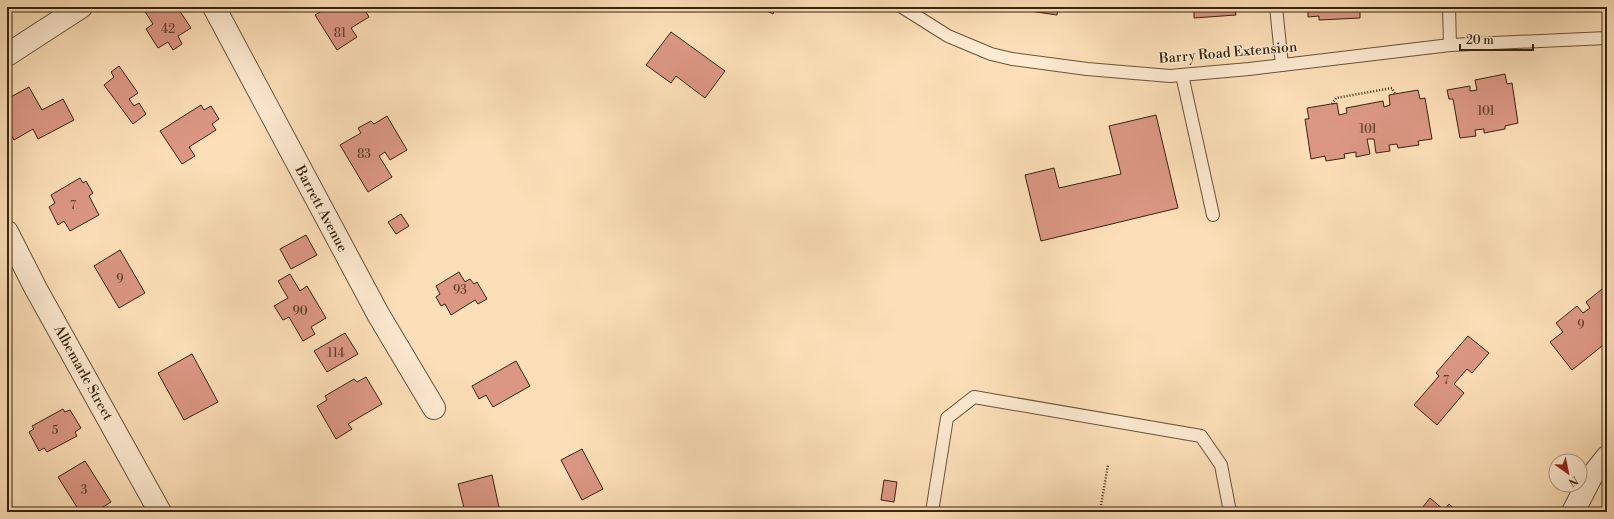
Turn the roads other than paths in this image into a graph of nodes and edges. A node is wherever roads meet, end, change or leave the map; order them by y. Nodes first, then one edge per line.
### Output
1 (81, 7) edge
2 (214, 7) edge
3 (902, 7) edge
4 (1276, 7) edge
5 (1449, 7) edge
6 (1607, 38) edge
7 (1450, 45) junction
8 (7, 55) edge
9 (1282, 65) junction
10 (1182, 75) junction
11 (1213, 215) dead end
12 (7, 232) edge
13 (434, 408) dead end
14 (1607, 457) edge
15 (160, 512) edge
16 (932, 512) edge
17 (1230, 512) edge
18 (1573, 512) edge

1 - 8 street
2 - 13 street, Barrett Avenue
3 - 10 lane, Barry Road Extension
4 - 9 lane
5 - 7 lane
6 - 7 lane, Barry Road Extension
7 - 9 lane, Barry Road Extension
9 - 10 lane, Barry Road Extension
10 - 11 lane
12 - 15 street, Albemarle Street
14 - 18 street
16 - 17 lane

